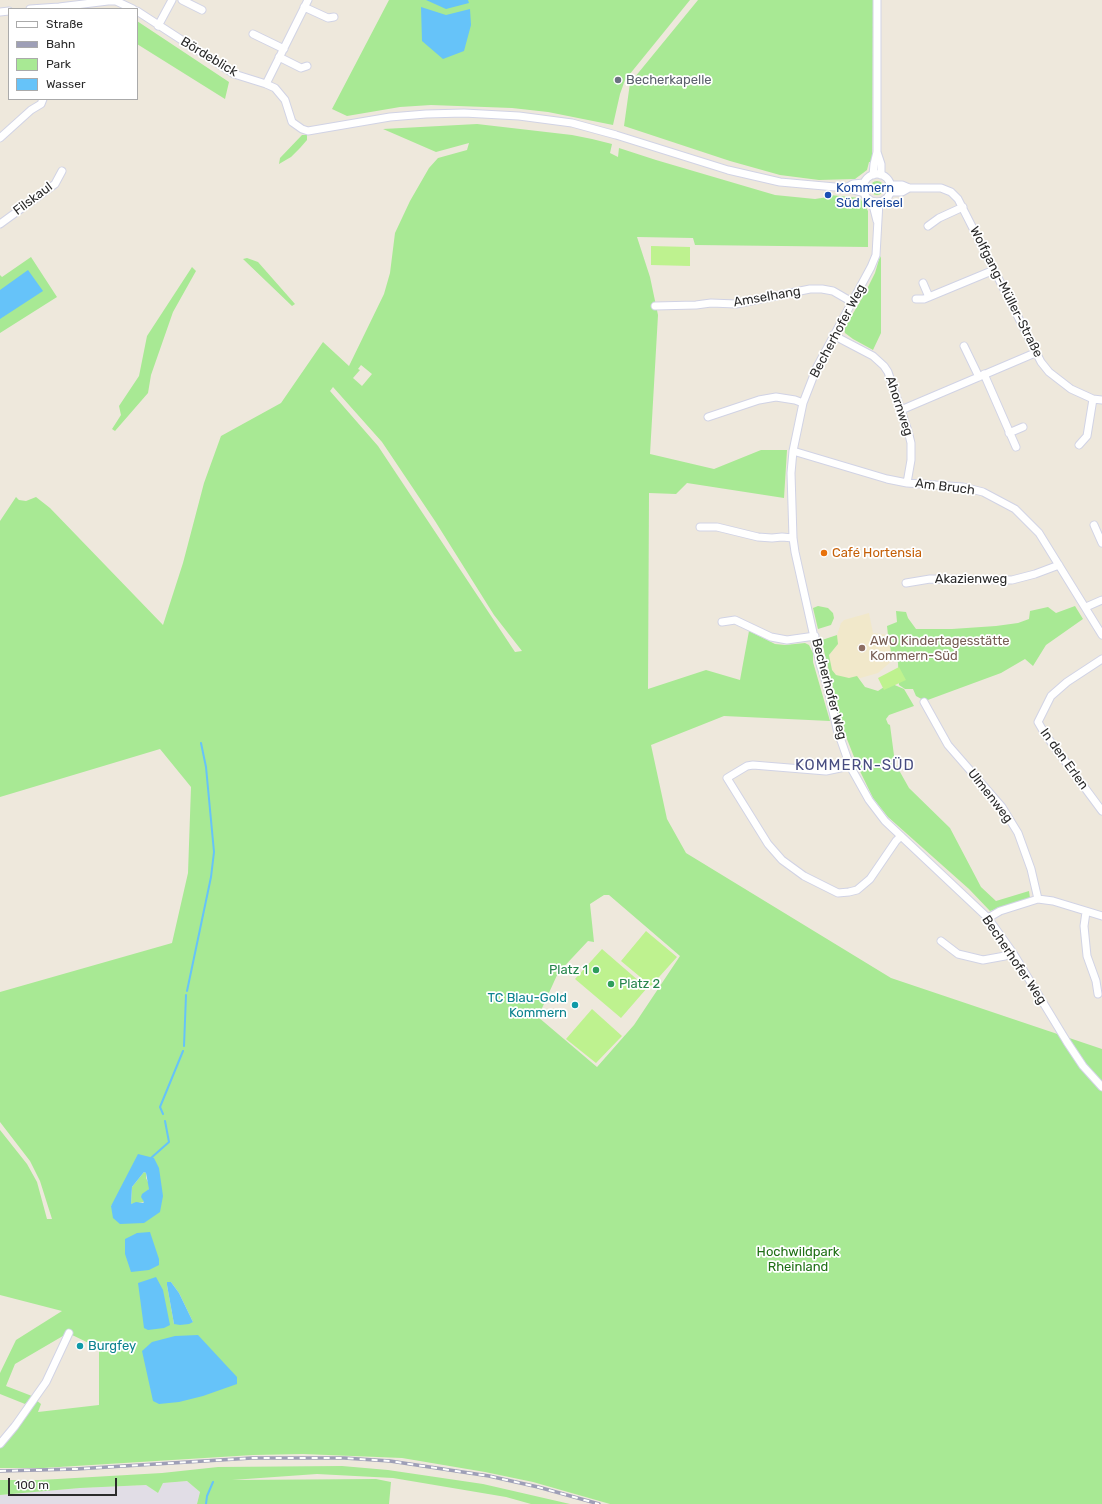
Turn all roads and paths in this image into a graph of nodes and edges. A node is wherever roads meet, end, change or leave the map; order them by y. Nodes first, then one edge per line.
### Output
1 (172, 0) edge
2 (182, 0) edge
3 (308, 0) edge
4 (877, 0) edge
5 (59, 4) edge
6 (304, 7) junction
7 (36, 8) edge
8 (131, 8) edge
9 (202, 10) dead end
10 (138, 13) edge
11 (334, 17) dead end
12 (158, 26) junction
13 (253, 34) dead end
14 (284, 49) junction
15 (279, 58) junction
16 (307, 66) dead end
17 (266, 84) junction
18 (43, 100) edge
19 (0, 138) edge
20 (62, 171) dead end
21 (877, 175) junction
22 (864, 183) junction
23 (846, 188) junction
24 (890, 189) junction
25 (864, 193) junction
26 (876, 202) junction
27 (963, 207) junction
28 (0, 224) edge
29 (928, 226) dead end
30 (994, 270) junction
31 (923, 283) dead end
32 (929, 297) junction
33 (916, 299) dead end
34 (852, 302) junction
35 (655, 306) dead end
36 (833, 335) junction
37 (964, 346) dead end
38 (1035, 352) junction
39 (981, 376) junction
40 (1093, 398) junction
41 (1102, 400) edge
42 (803, 403) junction
43 (901, 410) junction
44 (708, 417) dead end
45 (1023, 426) dead end
46 (1009, 433) junction
47 (1079, 445) dead end
48 (1016, 447) dead end
49 (793, 451) junction
50 (907, 483) junction
51 (1094, 525) dead end
52 (700, 527) dead end
53 (793, 538) junction
54 (1102, 543) edge
55 (1059, 565) junction
56 (906, 583) dead end
57 (1102, 600) edge
58 (1086, 607) junction
59 (722, 622) dead end
60 (1102, 635) edge
61 (815, 636) junction
62 (1102, 660) edge
63 (924, 702) dead end
64 (850, 766) junction
65 (1102, 811) edge
66 (901, 836) junction
67 (1038, 899) junction
68 (1086, 912) junction
69 (1102, 916) edge
70 (988, 918) junction
71 (941, 941) dead end
72 (1013, 953) junction
73 (1098, 994) dead end
74 (1102, 1087) edge
75 (69, 1333) dead end
76 (0, 1444) edge

1 - 12 street
2 - 9 street
3 - 6 street
4 - 21 street
5 - 7 street
5 - 8 street
6 - 11 street
6 - 14 street
10 - 12 street, Bördeblick
12 - 17 street, Bördeblick
13 - 14 street
14 - 15 street
15 - 16 street
15 - 17 street
17 - 23 street, Bördeblick
18 - 19 street
20 - 28 street, Filskaul
21 - 22 street
21 - 24 street
22 - 23 street
22 - 25 street
23 - 25 street
24 - 26 street
24 - 27 street, Wolfgang-Müller-Straße
25 - 26 street
26 - 34 street, Becherhofer Weg
27 - 29 street
27 - 30 street, Wolfgang-Müller-Straße
30 - 32 street
30 - 38 street, Wolfgang-Müller-Straße
31 - 32 street
32 - 33 street
34 - 35 street, Amselhang
34 - 36 street, Becherhofer Weg
36 - 42 street, Becherhofer Weg
36 - 43 street, Ahornweg
37 - 39 street
38 - 39 street
38 - 40 street, Wolfgang-Müller-Straße
39 - 43 street
39 - 46 street
40 - 41 street, Wolfgang-Müller-Straße
40 - 47 street
42 - 44 street
42 - 49 street, Becherhofer Weg
43 - 50 street, Ahornweg
45 - 46 street
46 - 48 street
49 - 50 street, Am Bruch
49 - 53 street, Becherhofer Weg
50 - 55 street, Am Bruch
51 - 54 street
52 - 53 street
53 - 61 street, Becherhofer Weg
55 - 56 street, Akazienweg
55 - 58 street, Am Bruch
57 - 58 street
58 - 60 street, Am Bruch
59 - 61 street
61 - 64 street, Becherhofer Weg
62 - 65 street, In den Erlen
63 - 67 street, Ulmenweg
64 - 66 street, Becherhofer Weg
64 - 66 street
66 - 70 street, Becherhofer Weg
67 - 68 street
67 - 70 street
68 - 69 street
68 - 73 street
70 - 72 street, Becherhofer Weg
71 - 72 street
72 - 74 street, Becherhofer Weg
75 - 76 street

